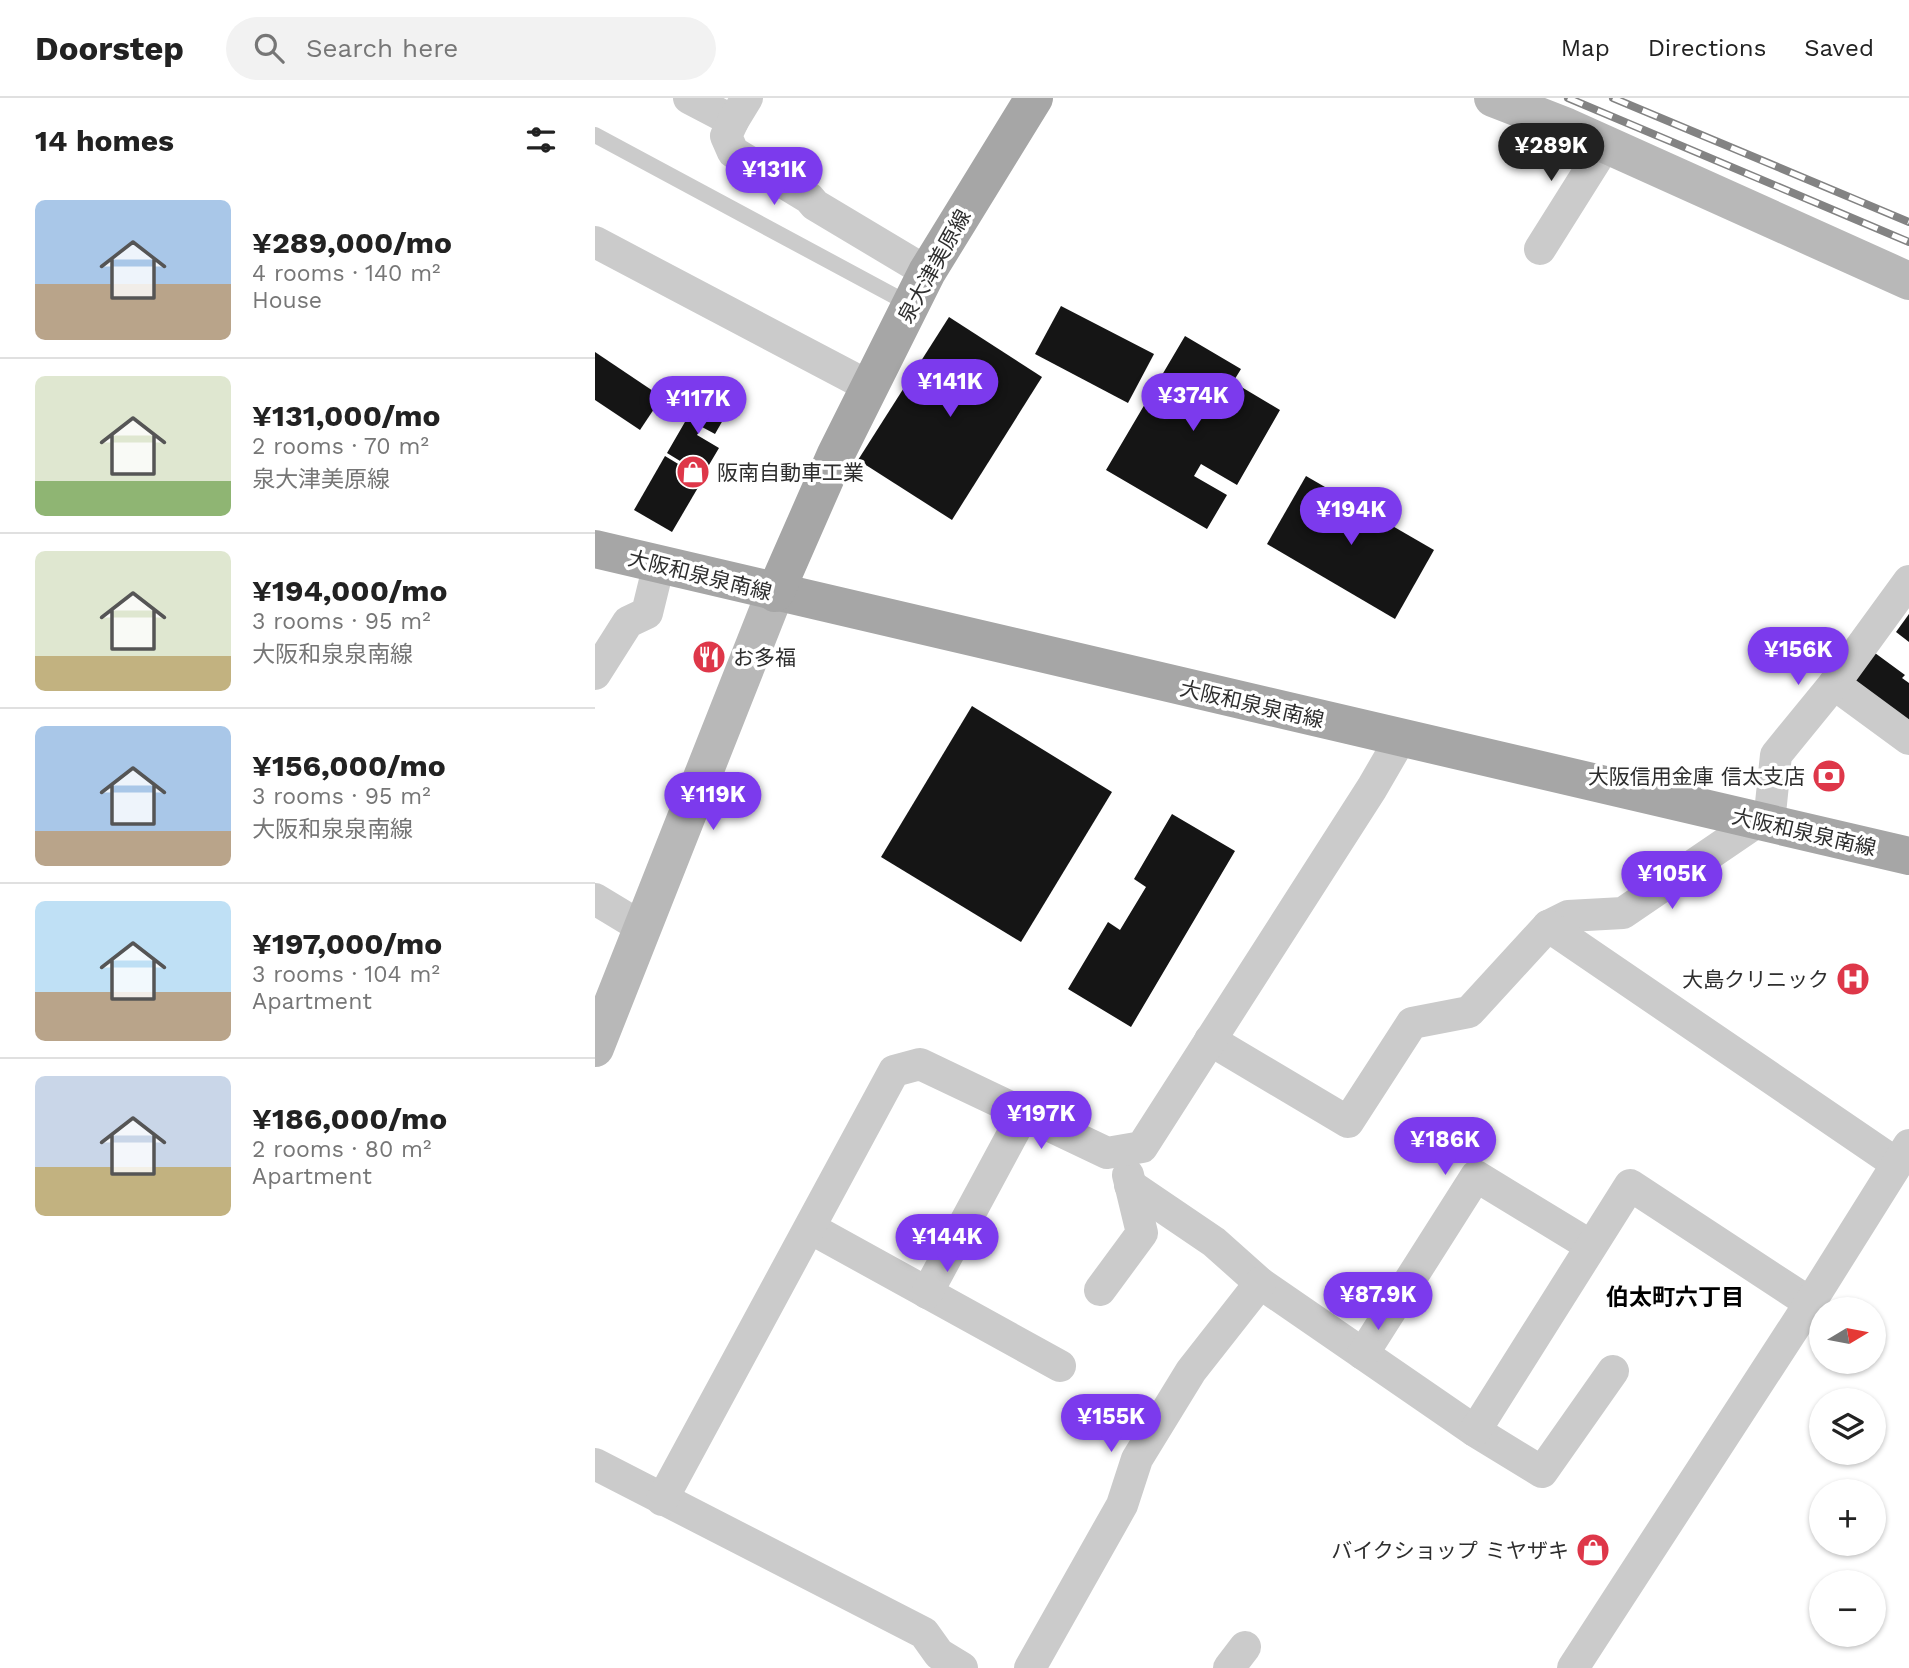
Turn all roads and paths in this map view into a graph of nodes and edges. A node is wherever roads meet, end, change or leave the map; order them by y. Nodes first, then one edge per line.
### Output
1 (689, 98) edge
2 (1034, 98) edge
3 (1493, 98) edge
4 (740, 109) edge
5 (595, 135) edge
6 (1606, 144) junction
7 (1540, 249) dead end
8 (608, 258) edge
9 (1909, 281) edge
10 (919, 288) junction
11 (870, 387) junction
12 (595, 550) edge
13 (659, 564) junction
14 (1909, 581) edge
15 (775, 593) junction
16 (595, 674) edge
17 (1834, 684) junction
18 (1401, 738) junction
19 (1909, 739) edge
20 (1764, 822) junction
21 (1909, 856) edge
22 (595, 899) edge
23 (1548, 926) junction
24 (643, 928) junction
25 (1210, 1040) junction
26 (595, 1048) edge
27 (1024, 1114) junction
28 (1121, 1150) junction
29 (1903, 1155) edge
30 (1130, 1185) junction
31 (810, 1228) junction
32 (1591, 1246) junction
33 (1260, 1283) junction
34 (1100, 1290) dead end
35 (927, 1293) junction
36 (1814, 1297) edge
37 (1809, 1302) edge
38 (1809, 1305) edge
39 (1363, 1354) junction
40 (1060, 1366) dead end
41 (1613, 1371) dead end
42 (1475, 1431) junction
43 (595, 1464) edge
44 (662, 1500) junction
45 (962, 1668) edge
46 (1030, 1668) edge
47 (1573, 1668) edge

1 - 4 street
2 - 10 main road, 泉大津美原線
3 - 6 street
4 - 10 street
5 - 10 lane
6 - 7 street
6 - 9 street
8 - 11 street
10 - 11 main road, 泉大津美原線
11 - 15 main road, 泉大津美原線
12 - 13 main road, 大阪和泉泉南線
13 - 15 main road, 大阪和泉泉南線
13 - 16 street
14 - 17 street
15 - 18 main road, 大阪和泉泉南線
15 - 24 street
17 - 19 street
17 - 20 street
18 - 20 main road, 大阪和泉泉南線
18 - 25 street
20 - 21 main road, 大阪和泉泉南線
20 - 23 street
22 - 24 street
23 - 25 street
23 - 29 street
24 - 26 street
25 - 28 street
27 - 28 street
27 - 31 street
27 - 35 street
28 - 30 street
29 - 36 street
30 - 33 street
30 - 34 street
31 - 35 street
31 - 44 street
32 - 37 street
32 - 39 street
32 - 42 street
33 - 39 street
33 - 46 street
35 - 40 street
38 - 47 street
39 - 42 street
41 - 42 street
43 - 44 street
44 - 45 street

